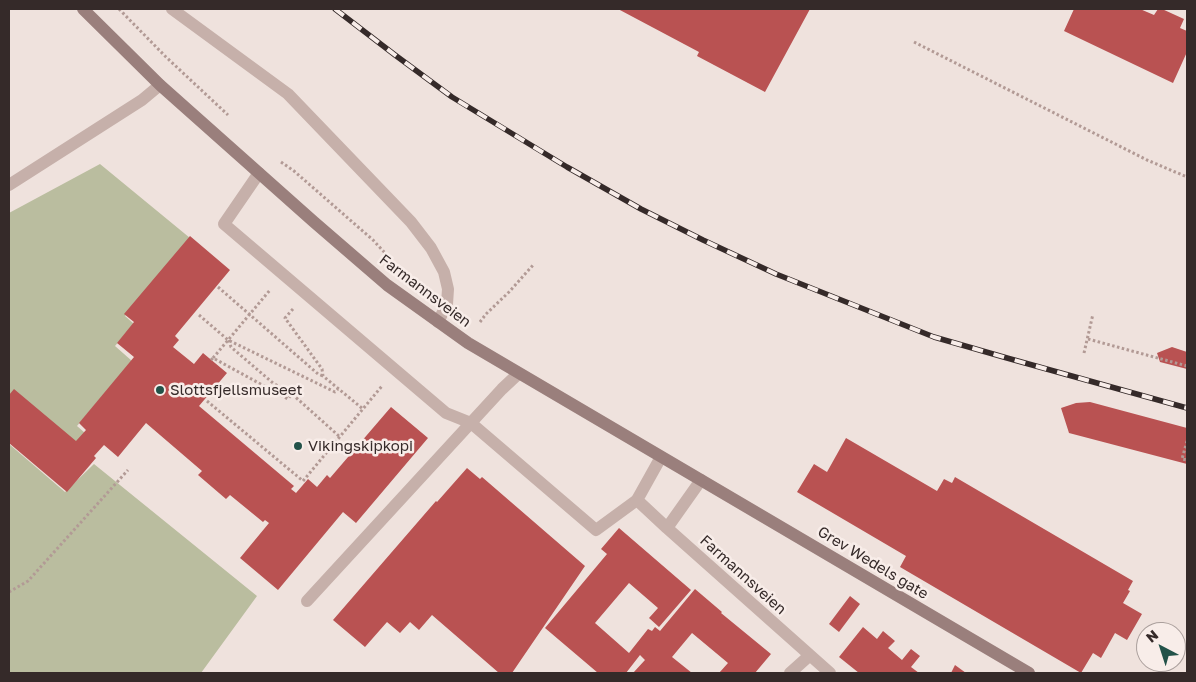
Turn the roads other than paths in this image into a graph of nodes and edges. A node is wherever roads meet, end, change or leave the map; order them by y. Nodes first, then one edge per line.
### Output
1 (83, 9) edge
2 (172, 9) edge
3 (160, 85) junction
4 (260, 173) junction
5 (9, 185) edge
6 (438, 322) junction
7 (518, 374) junction
8 (471, 423) junction
9 (661, 457) junction
10 (701, 480) junction
11 (636, 500) junction
12 (667, 528) junction
13 (307, 601) dead end
14 (809, 656) junction
15 (790, 673) edge
16 (830, 673) edge
17 (1029, 673) edge

1 - 3 main road, Farmannsveien
2 - 6 street
3 - 4 main road, Farmannsveien
3 - 5 street
4 - 6 main road, Farmannsveien
4 - 8 street
6 - 7 main road, Farmannsveien
7 - 8 street
7 - 9 main road, Farmannsveien
8 - 11 street
8 - 13 street
9 - 10 main road, Farmannsveien
9 - 11 street
10 - 12 street
10 - 17 main road, Grev Wedels gate
11 - 12 street, Farmannsveien
12 - 14 street, Farmannsveien
14 - 15 street
14 - 16 street, Farmannsveien

